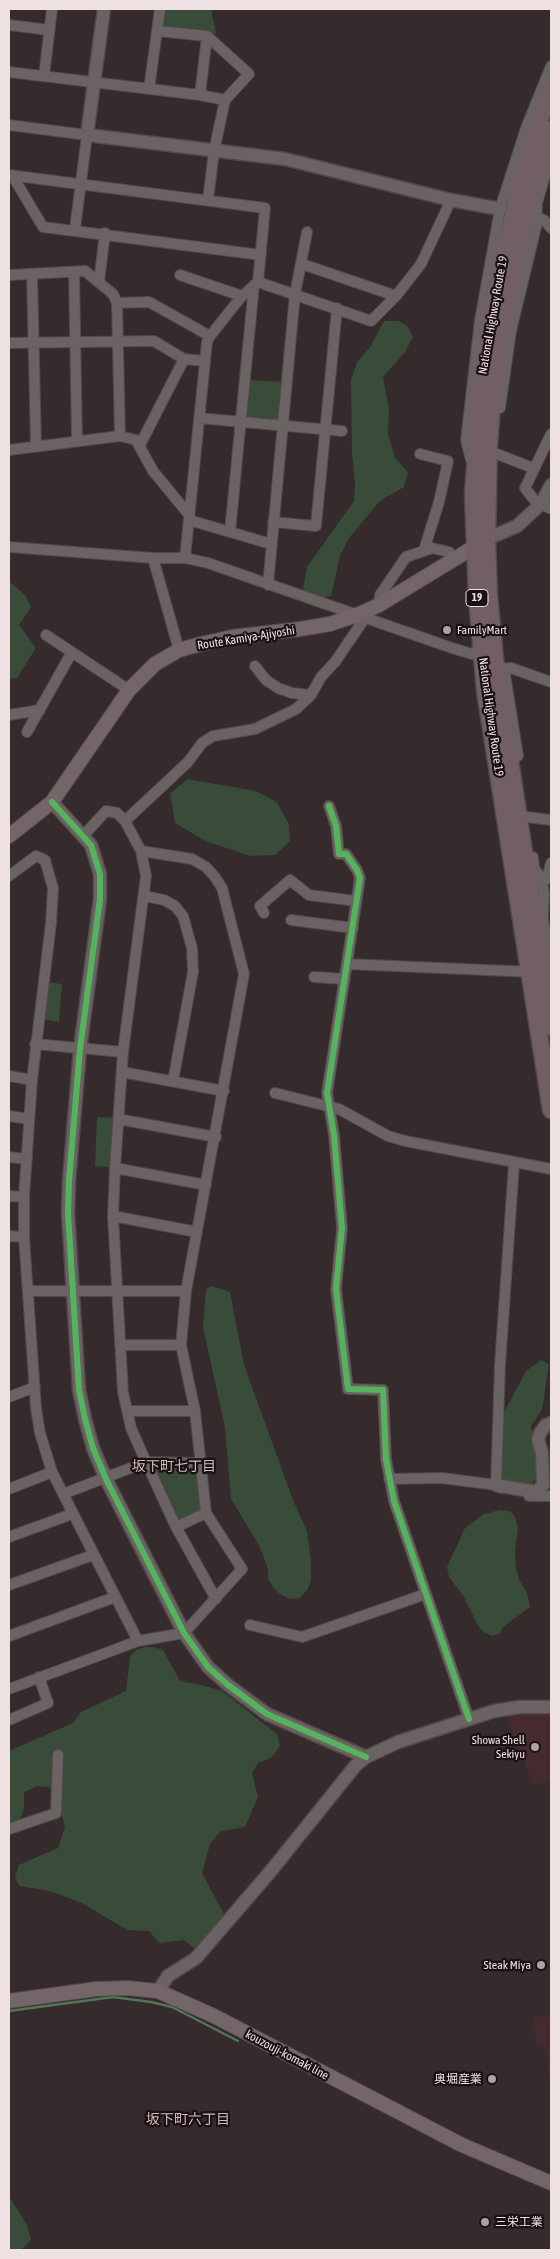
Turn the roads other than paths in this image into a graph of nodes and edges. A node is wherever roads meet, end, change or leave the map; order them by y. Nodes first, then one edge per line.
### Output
1 (52, 9) edge
2 (104, 9) edge
3 (160, 9) edge
4 (9, 25) edge
5 (49, 30) junction
6 (157, 31) junction
7 (207, 36) junction
8 (551, 66) edge
9 (9, 72) edge
10 (44, 76) junction
11 (94, 83) junction
12 (149, 89) junction
13 (551, 90) edge
14 (200, 95) junction
15 (226, 100) junction
16 (9, 124) edge
17 (551, 129) edge
18 (87, 134) junction
19 (214, 151) junction
20 (551, 155) edge
21 (10, 175) edge
22 (81, 184) junction
23 (208, 200) junction
24 (451, 200) junction
25 (503, 209) junction
26 (534, 216) junction
27 (551, 228) edge
28 (75, 229) junction
29 (307, 232) dead end
30 (105, 233) junction
31 (261, 254) junction
32 (302, 264) junction
33 (74, 273) junction
34 (9, 274) edge
35 (32, 274) junction
36 (180, 275) dead end
37 (99, 282) junction
38 (256, 283) junction
39 (296, 294) junction
40 (242, 296) junction
41 (396, 296) junction
42 (117, 303) junction
43 (336, 308) junction
44 (210, 336) junction
45 (505, 336) junction
46 (118, 341) junction
47 (34, 342) junction
48 (75, 342) junction
49 (9, 343) edge
50 (184, 359) junction
51 (205, 361) junction
52 (199, 418) junction
53 (241, 421) junction
54 (283, 425) junction
55 (324, 429) junction
56 (342, 431) dead end
57 (551, 434) edge
58 (120, 436) junction
59 (77, 440) junction
60 (36, 446) junction
61 (140, 446) junction
62 (494, 449) junction
63 (9, 450) edge
64 (420, 454) dead end
65 (533, 468) junction
66 (474, 471) junction
67 (551, 485) edge
68 (544, 506) edge
69 (189, 518) junction
70 (273, 522) junction
71 (230, 532) junction
72 (481, 543) junction
73 (271, 544) junction
74 (9, 546) edge
75 (424, 550) junction
76 (153, 558) junction
77 (185, 558) junction
78 (453, 559) junction
79 (268, 585) junction
80 (379, 605) junction
81 (361, 617) junction
82 (46, 635) dead end
83 (179, 650) junction
84 (72, 652) junction
85 (476, 652) junction
86 (255, 666) dead end
87 (500, 669) junction
88 (551, 682) edge
89 (129, 690) junction
90 (311, 695) junction
91 (40, 710) junction
92 (9, 715) edge
93 (27, 732) dead end
94 (52, 802) junction
95 (329, 806) dead end
96 (527, 817) junction
97 (551, 820) edge
98 (125, 821) junction
99 (84, 835) junction
100 (9, 836) edge
101 (142, 851) junction
102 (551, 863) edge
103 (9, 876) edge
104 (536, 887) junction
105 (145, 896) junction
106 (356, 901) junction
107 (264, 913) dead end
108 (292, 920) dead end
109 (353, 928) junction
110 (348, 964) junction
111 (545, 973) edge
112 (314, 977) dead end
113 (345, 979) junction
114 (539, 1028) edge
115 (36, 1044) junction
116 (80, 1049) junction
117 (123, 1052) junction
118 (122, 1072) junction
119 (9, 1076) edge
120 (32, 1080) junction
121 (173, 1081) junction
122 (224, 1090) junction
123 (275, 1093) dead end
124 (330, 1106) junction
125 (551, 1110) edge
126 (9, 1116) edge
127 (28, 1119) junction
128 (118, 1119) junction
129 (216, 1137) junction
130 (9, 1157) edge
131 (27, 1160) junction
132 (514, 1164) junction
133 (115, 1168) junction
134 (551, 1169) edge
135 (206, 1185) junction
136 (9, 1196) edge
137 (24, 1197) junction
138 (113, 1216) junction
139 (198, 1232) junction
140 (9, 1236) edge
141 (24, 1237) junction
142 (73, 1290) junction
143 (28, 1291) junction
144 (117, 1291) junction
145 (186, 1291) junction
146 (120, 1345) junction
147 (181, 1345) junction
148 (35, 1387) junction
149 (9, 1396) edge
150 (195, 1410) junction
151 (127, 1411) junction
152 (551, 1422) edge
153 (146, 1462) junction
154 (201, 1463) junction
155 (52, 1472) junction
156 (106, 1478) junction
157 (388, 1479) junction
158 (496, 1485) junction
159 (9, 1487) edge
160 (64, 1494) junction
161 (551, 1496) edge
162 (206, 1513) junction
163 (72, 1514) junction
164 (176, 1527) junction
165 (9, 1537) edge
166 (93, 1555) junction
167 (9, 1585) edge
168 (426, 1594) junction
169 (115, 1597) junction
170 (216, 1599) junction
171 (250, 1625) dead end
172 (184, 1633) junction
173 (9, 1636) edge
174 (138, 1641) junction
175 (39, 1678) junction
176 (9, 1689) edge
177 (551, 1707) edge
178 (469, 1719) junction
179 (9, 1720) edge
180 (58, 1755) dead end
181 (366, 1757) junction
182 (9, 1829) edge
183 (158, 1991) junction
184 (9, 2001) edge
185 (551, 2183) edge

1 - 5 street
2 - 11 street
3 - 6 street
4 - 5 street
5 - 10 street
6 - 7 street
6 - 12 street
7 - 14 street
7 - 15 street
8 - 25 street
9 - 10 street
10 - 11 street
11 - 12 street
11 - 18 street
12 - 14 street
13 - 66 highway, National Highway Route 19 / 19
14 - 15 street
15 - 19 street
16 - 18 street
17 - 45 highway, National Highway Route 19 / 19
18 - 19 street
18 - 22 street
19 - 23 street
19 - 24 street
20 - 26 street
21 - 22 street
21 - 28 street
22 - 23 street
22 - 28 street
23 - 31 street
24 - 25 street
24 - 41 street
25 - 66 street
26 - 27 street
26 - 45 street
28 - 30 street
29 - 32 street
30 - 31 street
30 - 37 street
31 - 38 street
32 - 39 street
32 - 41 street
33 - 35 street
33 - 37 street
33 - 48 street
34 - 35 street
35 - 47 street
36 - 40 street
37 - 42 street
38 - 39 street
38 - 40 street
38 - 53 street
39 - 43 street
39 - 54 street
40 - 44 street
41 - 43 street
42 - 44 street
42 - 46 street
43 - 55 street
44 - 51 street
45 - 62 highway, National Highway Route 19 / 19
46 - 48 street
46 - 50 street
46 - 58 street
47 - 48 street
47 - 49 street
47 - 60 street
48 - 59 street
50 - 51 street
50 - 61 street
51 - 52 street
52 - 53 street
52 - 69 street
53 - 54 street
53 - 71 street
54 - 55 street
54 - 70 street
55 - 56 street
55 - 70 street
57 - 65 street
58 - 59 street
58 - 61 street
59 - 60 street
60 - 63 street
61 - 69 street
62 - 65 street
62 - 72 highway, National Highway Route 19 / 19
64 - 75 street
65 - 68 street
66 - 72 highway, National Highway Route 19 / 19
67 - 68 street
68 - 72 street
69 - 71 street
69 - 77 street
70 - 73 street
71 - 73 street
72 - 78 main road, Route Kamiya-Ajiyoshi
72 - 85 highway, National Highway Route 19 / 19
72 - 87 highway, National Highway Route 19 / 19
73 - 79 street
74 - 76 street
75 - 78 street
75 - 80 street
76 - 77 street
76 - 83 street
77 - 79 street
78 - 80 main road, Route Kamiya-Ajiyoshi
79 - 81 street
80 - 81 main road, Route Kamiya-Ajiyoshi
81 - 83 main road, Route Kamiya-Ajiyoshi
81 - 85 street
81 - 90 street
82 - 84 street
83 - 89 main road, Route Kamiya-Ajiyoshi
84 - 89 street
84 - 91 street
85 - 111 highway, National Highway Route 19 / 19
86 - 90 street
87 - 88 street
87 - 96 street
87 - 104 highway, National Highway Route 19 / 19
89 - 94 main road, Route Kamiya-Ajiyoshi
90 - 98 street
91 - 92 street
91 - 93 street
94 - 99 street
94 - 100 main road, Route Kamiya-Ajiyoshi
95 - 106 street
96 - 97 street
96 - 104 street
98 - 99 street
98 - 101 street
99 - 116 street
101 - 105 street
101 - 122 street
102 - 104 street
103 - 115 street
104 - 111 highway, National Highway Route 19 / 19
105 - 117 street
105 - 121 street
106 - 107 street
106 - 109 street
108 - 109 street
109 - 110 street
110 - 111 street
110 - 113 street
111 - 114 highway, National Highway Route 19 / 19
112 - 113 street
113 - 124 street
114 - 125 highway, National Highway Route 19 / 19
115 - 116 street
115 - 120 street
116 - 117 street
116 - 142 street
117 - 118 street
118 - 121 street
118 - 128 street
119 - 120 street
120 - 127 street
121 - 122 street
122 - 129 street
123 - 124 street
124 - 132 street
124 - 157 street
126 - 127 street
127 - 131 street
128 - 129 street
128 - 133 street
129 - 135 street
130 - 131 street
131 - 137 street
132 - 134 street
132 - 158 street
133 - 135 street
133 - 138 street
135 - 139 street
136 - 137 street
137 - 141 street
138 - 139 street
138 - 144 street
139 - 145 street
140 - 141 street
141 - 143 street
142 - 143 street
142 - 144 street
142 - 156 street
143 - 148 street
144 - 145 street
144 - 146 street
145 - 147 street
146 - 147 street
146 - 151 street
147 - 150 street
148 - 149 street
148 - 155 street
150 - 151 street
150 - 154 street
151 - 153 street
152 - 158 street
153 - 154 street
153 - 156 street
153 - 164 street
154 - 162 street
155 - 159 street
155 - 160 street
156 - 160 street
156 - 172 street
157 - 158 street
157 - 168 street
158 - 161 street
160 - 163 street
162 - 164 street
162 - 170 street
163 - 165 street
163 - 166 street
164 - 170 street
166 - 167 street
166 - 169 street
168 - 171 street
168 - 178 street
169 - 173 street
169 - 174 street
170 - 172 street
172 - 174 street
172 - 181 street
174 - 175 street
175 - 176 street
175 - 179 street
177 - 178 street
178 - 181 street
180 - 182 street
181 - 183 street
183 - 184 main road, kouzouji-komaki line
183 - 185 main road, kouzouji-komaki line

